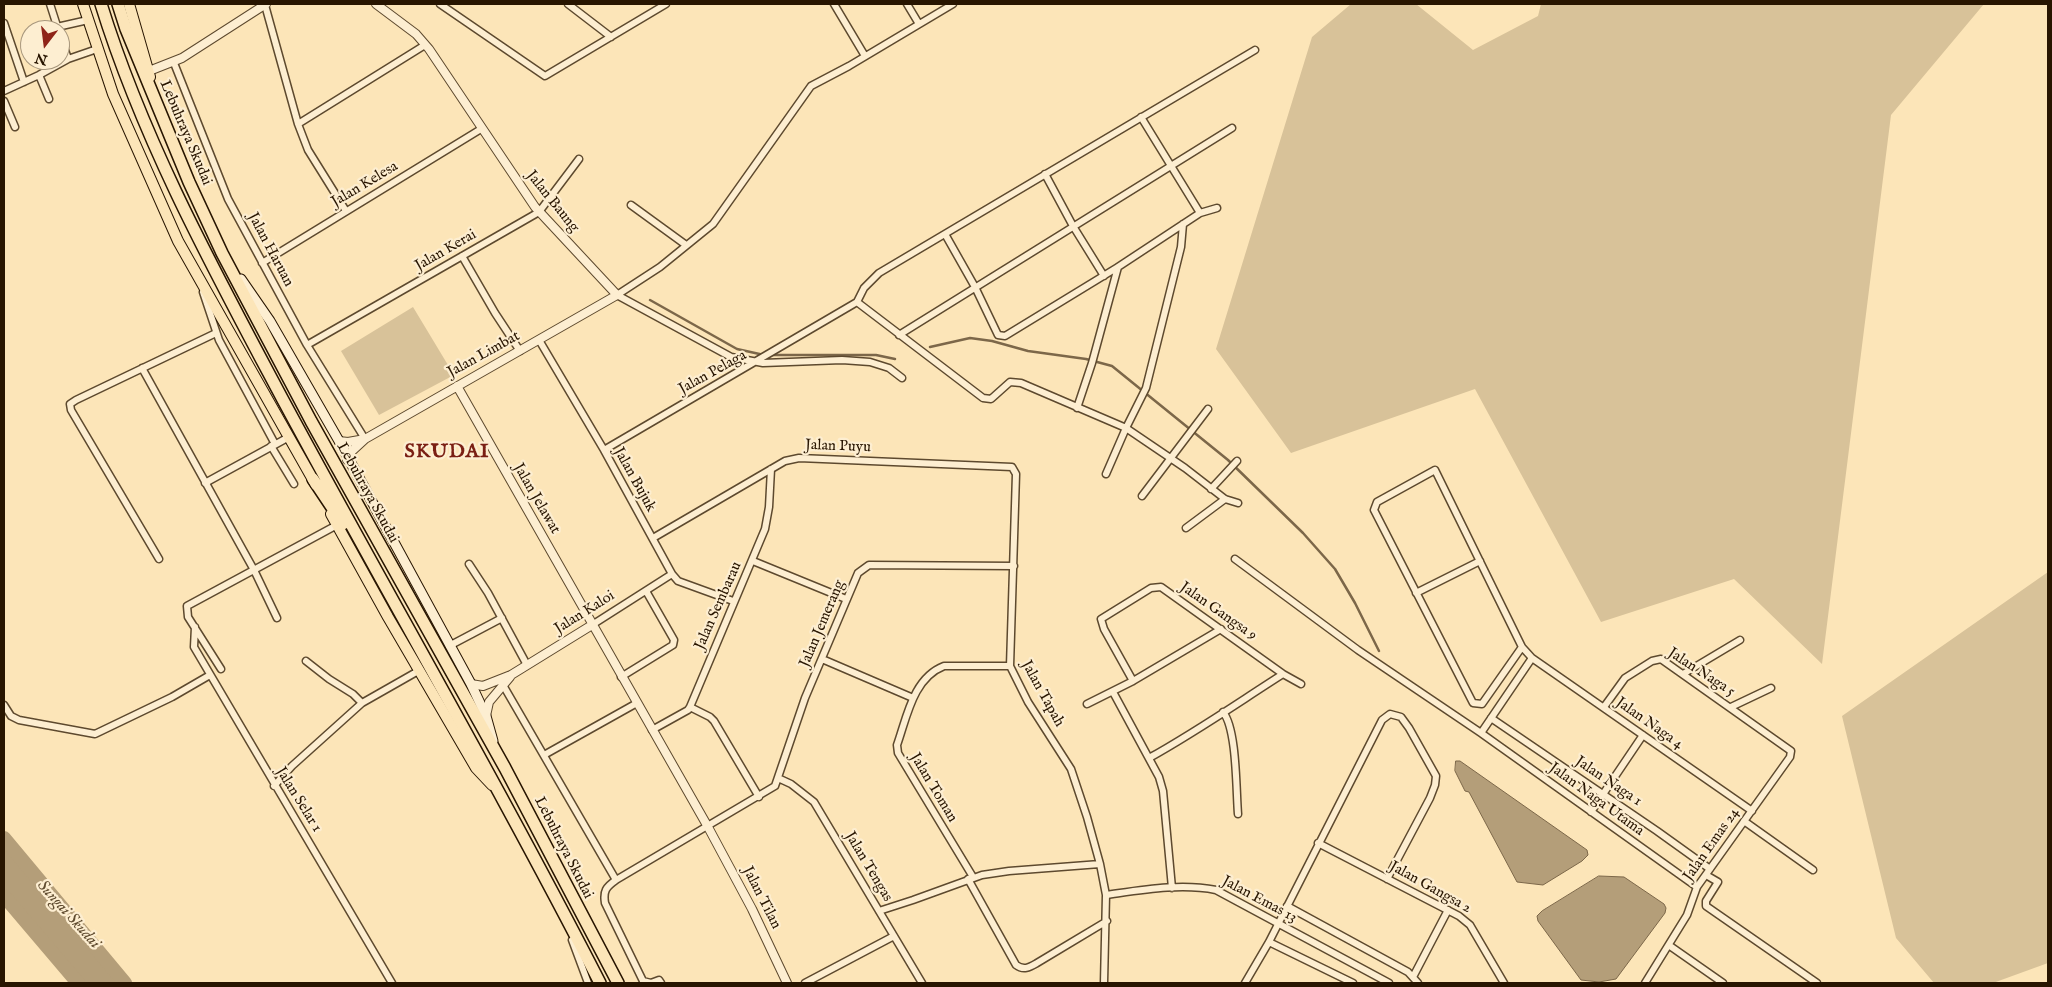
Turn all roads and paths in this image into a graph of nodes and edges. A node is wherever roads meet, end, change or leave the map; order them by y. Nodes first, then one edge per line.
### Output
1 (50, 4) edge
2 (83, 4) edge
3 (101, 4) edge
4 (118, 4) edge
5 (129, 4) edge
6 (265, 4) edge
7 (376, 4) edge
8 (440, 4) edge
9 (568, 4) edge
10 (666, 4) edge
11 (834, 4) edge
12 (907, 4) edge
13 (953, 4) edge
14 (55, 20) edge
15 (88, 20) junction
16 (4, 23) edge
17 (918, 24) junction
18 (70, 25) edge
19 (611, 36) junction
20 (425, 45) junction
21 (97, 49) junction
22 (1255, 50) dead end
23 (865, 56) junction
24 (70, 58) edge
25 (174, 63) junction
26 (48, 70) edge
27 (149, 71) junction
28 (39, 75) junction
29 (24, 82) junction
30 (4, 91) edge
31 (152, 91) junction
32 (49, 99) dead end
33 (4, 102) edge
34 (1141, 117) junction
35 (298, 124) junction
36 (15, 127) dead end
37 (481, 128) junction
38 (1232, 128) dead end
39 (579, 159) dead end
40 (1172, 166) junction
41 (1045, 174) junction
42 (631, 205) dead end
43 (1217, 208) dead end
44 (346, 211) junction
45 (539, 212) junction
46 (1200, 214) junction
47 (1183, 224) junction
48 (1073, 226) junction
49 (945, 234) junction
50 (686, 245) junction
51 (222, 253) junction
52 (462, 256) junction
53 (262, 263) junction
54 (1118, 268) junction
55 (1104, 276) junction
56 (200, 281) junction
57 (975, 287) junction
58 (617, 295) junction
59 (857, 302) junction
60 (216, 333) junction
61 (900, 335) junction
62 (539, 340) junction
63 (307, 344) junction
64 (520, 351) junction
65 (754, 362) junction
66 (142, 368) junction
67 (902, 378) dead end
68 (457, 386) junction
69 (1078, 408) junction
70 (1208, 409) dead end
71 (1126, 428) junction
72 (289, 436) junction
73 (365, 439) junction
74 (338, 441) junction
75 (273, 445) junction
76 (604, 450) junction
77 (1171, 459) junction
78 (347, 460) junction
79 (1236, 462) dead end
80 (1012, 467) joint
81 (771, 470) junction
82 (1106, 474) dead end
83 (313, 479) junction
84 (205, 483) junction
85 (294, 484) dead end
86 (1211, 489) junction
87 (1142, 496) dead end
88 (1225, 499) junction
89 (1238, 503) dead end
90 (337, 525) junction
91 (1186, 528) dead end
92 (653, 538) junction
93 (159, 558) dead end
94 (1236, 559) dead end
95 (753, 561) junction
96 (1480, 561) junction
97 (469, 564) dead end
98 (1014, 566) junction
99 (254, 570) junction
100 (672, 574) junction
101 (646, 591) junction
102 (388, 592) junction
103 (1416, 593) junction
104 (846, 599) junction
105 (734, 601) junction
106 (277, 618) dead end
107 (502, 618) junction
108 (592, 625) junction
109 (194, 627) junction
110 (1221, 629) junction
111 (1740, 640) dead end
112 (450, 646) junction
113 (1522, 647) junction
114 (822, 658) junction
115 (1532, 658) junction
116 (306, 661) dead end
117 (526, 665) junction
118 (1010, 666) junction
119 (221, 669) dead end
120 (420, 670) junction
121 (1284, 674) junction
122 (1683, 674) junction
123 (210, 675) junction
124 (511, 675) junction
125 (621, 676) junction
126 (1133, 681) junction
127 (471, 684) junction
128 (1301, 684) dead end
129 (503, 685) junction
130 (1771, 688) dead end
131 (1113, 692) junction
132 (913, 698) junction
133 (362, 702) junction
134 (636, 703) junction
135 (1087, 704) dead end
136 (4, 705) edge
137 (690, 707) junction
138 (1604, 707) junction
139 (1731, 708) junction
140 (1224, 712) junction
141 (486, 716) junction
142 (1491, 718) junction
143 (652, 730) junction
144 (1481, 733) junction
145 (1643, 735) junction
146 (1791, 751) joint
147 (544, 755) junction
148 (498, 757) junction
149 (1149, 758) junction
150 (778, 778) junction
151 (274, 786) junction
152 (499, 793) junction
153 (1602, 794) junction
154 (759, 797) junction
155 (1752, 811) junction
156 (1591, 812) junction
157 (1238, 814) dead end
158 (1744, 821) junction
159 (708, 827) junction
160 (1318, 843) junction
161 (1100, 864) junction
162 (1813, 870) dead end
163 (1708, 872) junction
164 (970, 878) junction
165 (1387, 878) junction
166 (616, 880) junction
167 (1697, 887) junction
168 (1172, 888) junction
169 (1106, 895) junction
170 (1287, 906) junction
171 (562, 909) junction
172 (1448, 910) junction
173 (879, 911) junction
174 (1107, 921) junction
175 (1278, 924) junction
176 (894, 936) junction
177 (1268, 942) junction
178 (1670, 946) junction
179 (1413, 977) junction
180 (660, 982) edge
181 (392, 983) edge
182 (588, 983) edge
183 (600, 983) edge
184 (618, 983) edge
185 (787, 983) edge
186 (805, 983) edge
187 (922, 983) edge
188 (1104, 983) edge
189 (1245, 983) edge
190 (1353, 983) edge
191 (1389, 983) edge
192 (1418, 983) edge
193 (1504, 983) edge
194 (1645, 983) edge
195 (1723, 983) edge
196 (1816, 983) edge

1 - 14 street
2 - 15 main road
3 - 102 highway, Lebuhraya Skudai
4 - 31 highway, Lebuhraya Skudai
5 - 27 main road
6 - 25 street
6 - 35 street
7 - 20 street, Jalan Baung
8 - 19 street
9 - 19 street
10 - 19 street
11 - 23 street
12 - 17 street
13 - 17 street
15 - 18 street
15 - 21 main road
16 - 29 street
17 - 23 street
20 - 35 street
20 - 37 street, Jalan Baung
21 - 24 street
21 - 56 main road
22 - 34 street
23 - 50 street
25 - 27 street
25 - 53 street, Jalan Haruan
26 - 28 street
27 - 31 main road
28 - 29 street
28 - 32 street
29 - 30 street
31 - 51 highway, Lebuhraya Skudai
33 - 36 street
34 - 40 street
34 - 41 street
35 - 44 street
37 - 44 street, Jalan Kelesa
37 - 45 street, Jalan Baung
38 - 40 street
39 - 45 street, Jalan Kerai
40 - 46 street
40 - 48 street
41 - 48 street
41 - 49 street
42 - 50 street
43 - 46 street
44 - 53 street, Jalan Kelesa
45 - 52 street, Jalan Kerai
45 - 58 street, Jalan Baung
46 - 47 street
47 - 54 street
47 - 71 street
48 - 55 street
48 - 57 street
49 - 57 street
49 - 59 street
50 - 58 street
51 - 74 main road
51 - 148 highway, Lebuhraya Skudai
52 - 63 street, Jalan Kerai
52 - 64 street
53 - 63 street, Jalan Haruan
54 - 55 street
54 - 69 street
55 - 57 street
56 - 60 street
56 - 72 main road
57 - 61 street
58 - 62 street, Jalan Limbat
58 - 65 street, Jalan Baung
59 - 61 street
59 - 65 street
60 - 66 street
60 - 75 street
61 - 69 street
62 - 64 street, Jalan Limbat
62 - 76 street, Jalan Bujuk
63 - 73 street, Jalan Haruan
64 - 68 street, Jalan Limbat
65 - 67 street, Jalan Pelaga
65 - 76 street, Jalan Pelaga
66 - 84 street
66 - 93 street
68 - 73 street, Jalan Limbat
68 - 108 street, Jalan Jelawat
69 - 71 street
70 - 77 street
71 - 77 street
71 - 82 street
72 - 75 street
72 - 83 main road
73 - 74 street, Jalan Limbat
73 - 78 street, Jalan Limbat
74 - 78 main road
75 - 84 street
75 - 85 street
76 - 92 street, Jalan Bujuk
77 - 86 street
77 - 87 street
78 - 112 main road
79 - 86 street
80 - 81 street, Jalan Puyu
80 - 98 street, Jalan Tapah
81 - 92 street, Jalan Puyu
81 - 95 street, Jalan Sembarau
83 - 90 main road
83 - 102 highway
84 - 99 street
86 - 88 street
88 - 89 street
88 - 91 street
90 - 99 street
90 - 120 main road
92 - 100 street, Jalan Bujuk
94 - 144 street, Jalan Naga Utama
95 - 104 street
95 - 105 street, Jalan Sembarau
96 - 103 street
96 - 103 street, Jalan Naga 4
96 - 113 street, Jalan Naga 4
97 - 107 street
98 - 104 street, Jalan Jemerang
98 - 118 street, Jalan Tapah
99 - 106 street
99 - 109 street
100 - 101 street, Jalan Kaloi
100 - 105 street
101 - 108 street, Jalan Kaloi
101 - 125 street
102 - 152 highway, Lebuhraya Skudai
103 - 113 street
104 - 114 street, Jalan Jemerang
105 - 137 street, Jalan Sembarau
107 - 112 street
107 - 117 street
108 - 117 street, Jalan Kaloi
108 - 125 street, Jalan Jelawat
109 - 119 street
109 - 123 street, Jalan Selar 1
110 - 121 street, Jalan Gangsa 9
110 - 126 street
110 - 126 street, Jalan Gangsa 9
111 - 122 street
112 - 127 main road
113 - 115 street, Jalan Naga 4
114 - 132 street
114 - 150 street, Jalan Jemerang
115 - 138 street, Jalan Naga 4
115 - 142 street
116 - 133 street
117 - 124 street, Jalan Kaloi
118 - 132 street, Jalan Toman
118 - 161 street, Jalan Tapah
120 - 133 street
120 - 152 main road
121 - 128 street, Jalan Gangsa 9
121 - 140 street
122 - 138 street, Jalan Naga 5
122 - 139 street, Jalan Naga 5
123 - 136 street
123 - 151 street, Jalan Selar 1
124 - 127 street, Jalan Kaloi
124 - 129 street, Jalan Kaloi
125 - 134 street, Jalan Jelawat
126 - 131 street
127 - 141 main road
129 - 141 street, Jalan Kaloi
129 - 147 street
130 - 139 street
131 - 135 street
131 - 149 street
132 - 164 street, Jalan Toman
133 - 151 street
134 - 143 street, Jalan Jelawat
134 - 147 street
137 - 143 street
137 - 154 street
138 - 145 street, Jalan Naga 4
139 - 146 street, Jalan Naga 5
140 - 149 street
140 - 157 street
141 - 148 main road
142 - 144 street
142 - 153 street, Jalan Naga 1
143 - 159 street, Jalan Tilan
144 - 156 street, Jalan Naga Utama
145 - 153 street
145 - 155 street, Jalan Naga 4
146 - 155 street, Jalan Emas 24
147 - 166 street
148 - 184 highway, Lebuhraya Skudai
149 - 168 street
150 - 154 street
150 - 173 street, Jalan Tengas
151 - 181 street, Jalan Selar 1
152 - 171 highway, Lebuhraya Skudai
153 - 156 street
153 - 163 street, Jalan Naga 1
154 - 159 street
155 - 158 street, Jalan Emas 24
156 - 167 street, Jalan Naga Utama
158 - 162 street
158 - 163 street, Jalan Emas 24
159 - 166 street
159 - 185 street, Jalan Tilan
160 - 165 street, Jalan Gangsa 2
160 - 165 street
160 - 170 street
161 - 164 street
161 - 169 street, Jalan Tapah
163 - 167 street, Jalan Emas 24
163 - 196 street
164 - 173 street
164 - 174 street, Jalan Toman
165 - 172 street, Jalan Gangsa 2
166 - 180 street
167 - 178 street, Jalan Emas 24
168 - 169 street, Jalan Emas 13
168 - 175 street, Jalan Emas 13
169 - 174 street, Jalan Tapah
170 - 175 street
170 - 179 street
171 - 182 street
171 - 183 highway, Lebuhraya Skudai
172 - 179 street
172 - 193 street, Jalan Gangsa 2
173 - 176 street, Jalan Tengas
174 - 188 street, Jalan Tapah
175 - 177 street
175 - 191 street, Jalan Emas 13
176 - 186 street
176 - 187 street, Jalan Tengas
177 - 189 street
177 - 190 street
178 - 194 street, Jalan Emas 24
178 - 195 street
179 - 192 street

